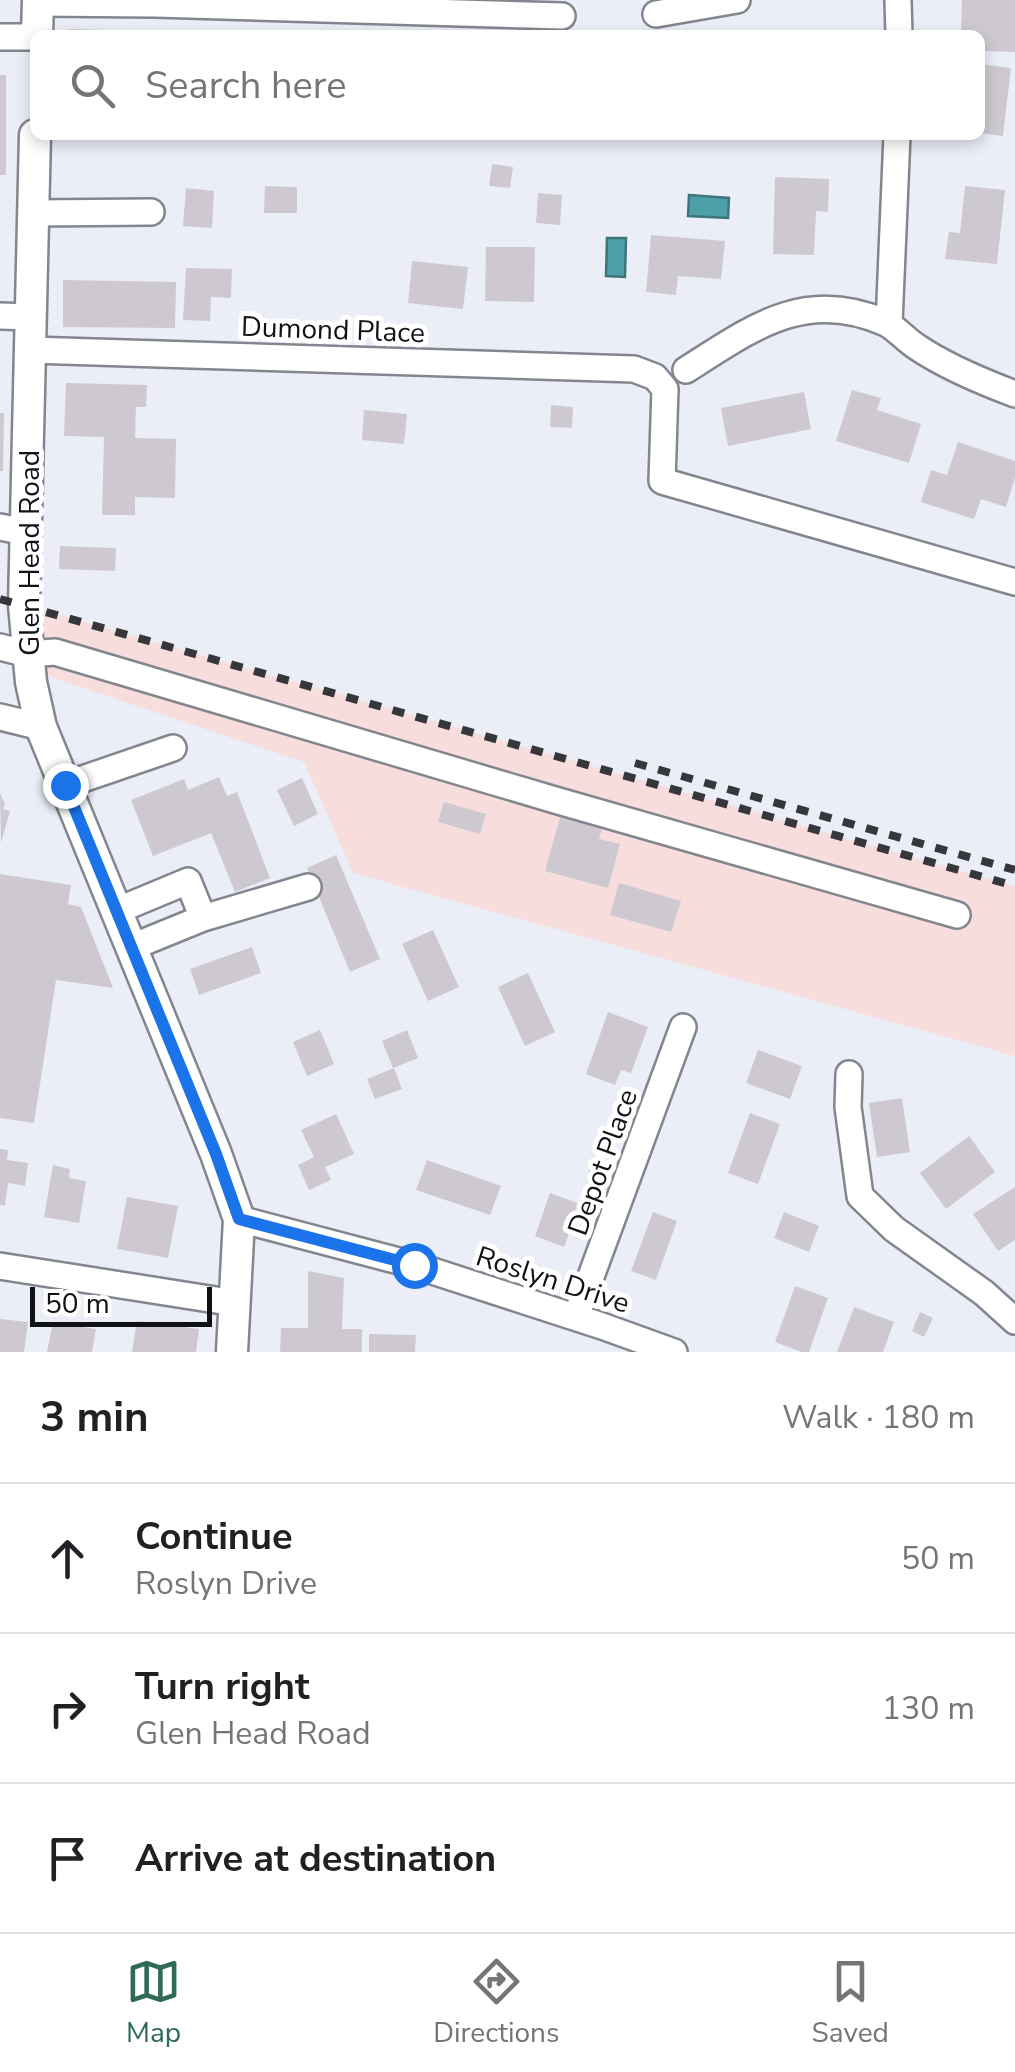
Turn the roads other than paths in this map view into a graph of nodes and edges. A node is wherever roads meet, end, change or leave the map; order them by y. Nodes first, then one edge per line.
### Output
1 (737, 0) edge
2 (898, 0) edge
3 (38, 2) edge
4 (139, 2) edge
5 (656, 14) dead end
6 (562, 16) dead end
7 (36, 30) edge
8 (900, 30) edge
9 (30, 36) edge
10 (0, 37) edge
11 (35, 140) edge
12 (897, 140) edge
13 (151, 212) dead end
14 (34, 214) junction
15 (0, 316) edge
16 (31, 317) junction
17 (889, 324) junction
18 (30, 350) junction
19 (686, 370) dead end
20 (1015, 394) edge
21 (13, 529) edge
22 (1015, 582) edge
23 (14, 650) edge
24 (0, 717) edge
25 (41, 727) junction
26 (173, 748) dead end
27 (65, 785) junction
28 (308, 887) dead end
29 (116, 911) junction
30 (957, 915) dead end
31 (203, 918) junction
32 (132, 947) junction
33 (683, 1027) dead end
34 (849, 1074) dead end
35 (239, 1219) junction
36 (0, 1266) edge
37 (235, 1303) junction
38 (576, 1317) junction
39 (1015, 1321) edge
40 (232, 1352) edge
41 (674, 1352) edge

1 - 5 street
2 - 8 street
3 - 4 street
3 - 7 main road
4 - 6 street
9 - 10 street
11 - 14 main road, Glen Head Road
12 - 17 street
13 - 14 street
14 - 16 main road, Glen Head Road
15 - 16 street
16 - 18 main road, Glen Head Road
17 - 19 street
17 - 20 street
18 - 21 main road, Glen Head Road
18 - 22 street, Dumond Place
21 - 23 main road, Glen Head Road
23 - 25 main road, Glen Head Road
23 - 30 street
24 - 25 street
25 - 27 main road, Glen Head Road
26 - 27 street
27 - 29 main road, Glen Head Road
28 - 31 street
29 - 31 street
29 - 32 main road, Glen Head Road
31 - 32 street
32 - 35 main road, Glen Head Road
33 - 38 street, Depot Place
34 - 39 street
35 - 37 main road, Glen Head Road
35 - 38 street, Roslyn Drive
36 - 37 street
37 - 40 main road, Glen Head Road
38 - 41 street, Roslyn Drive

